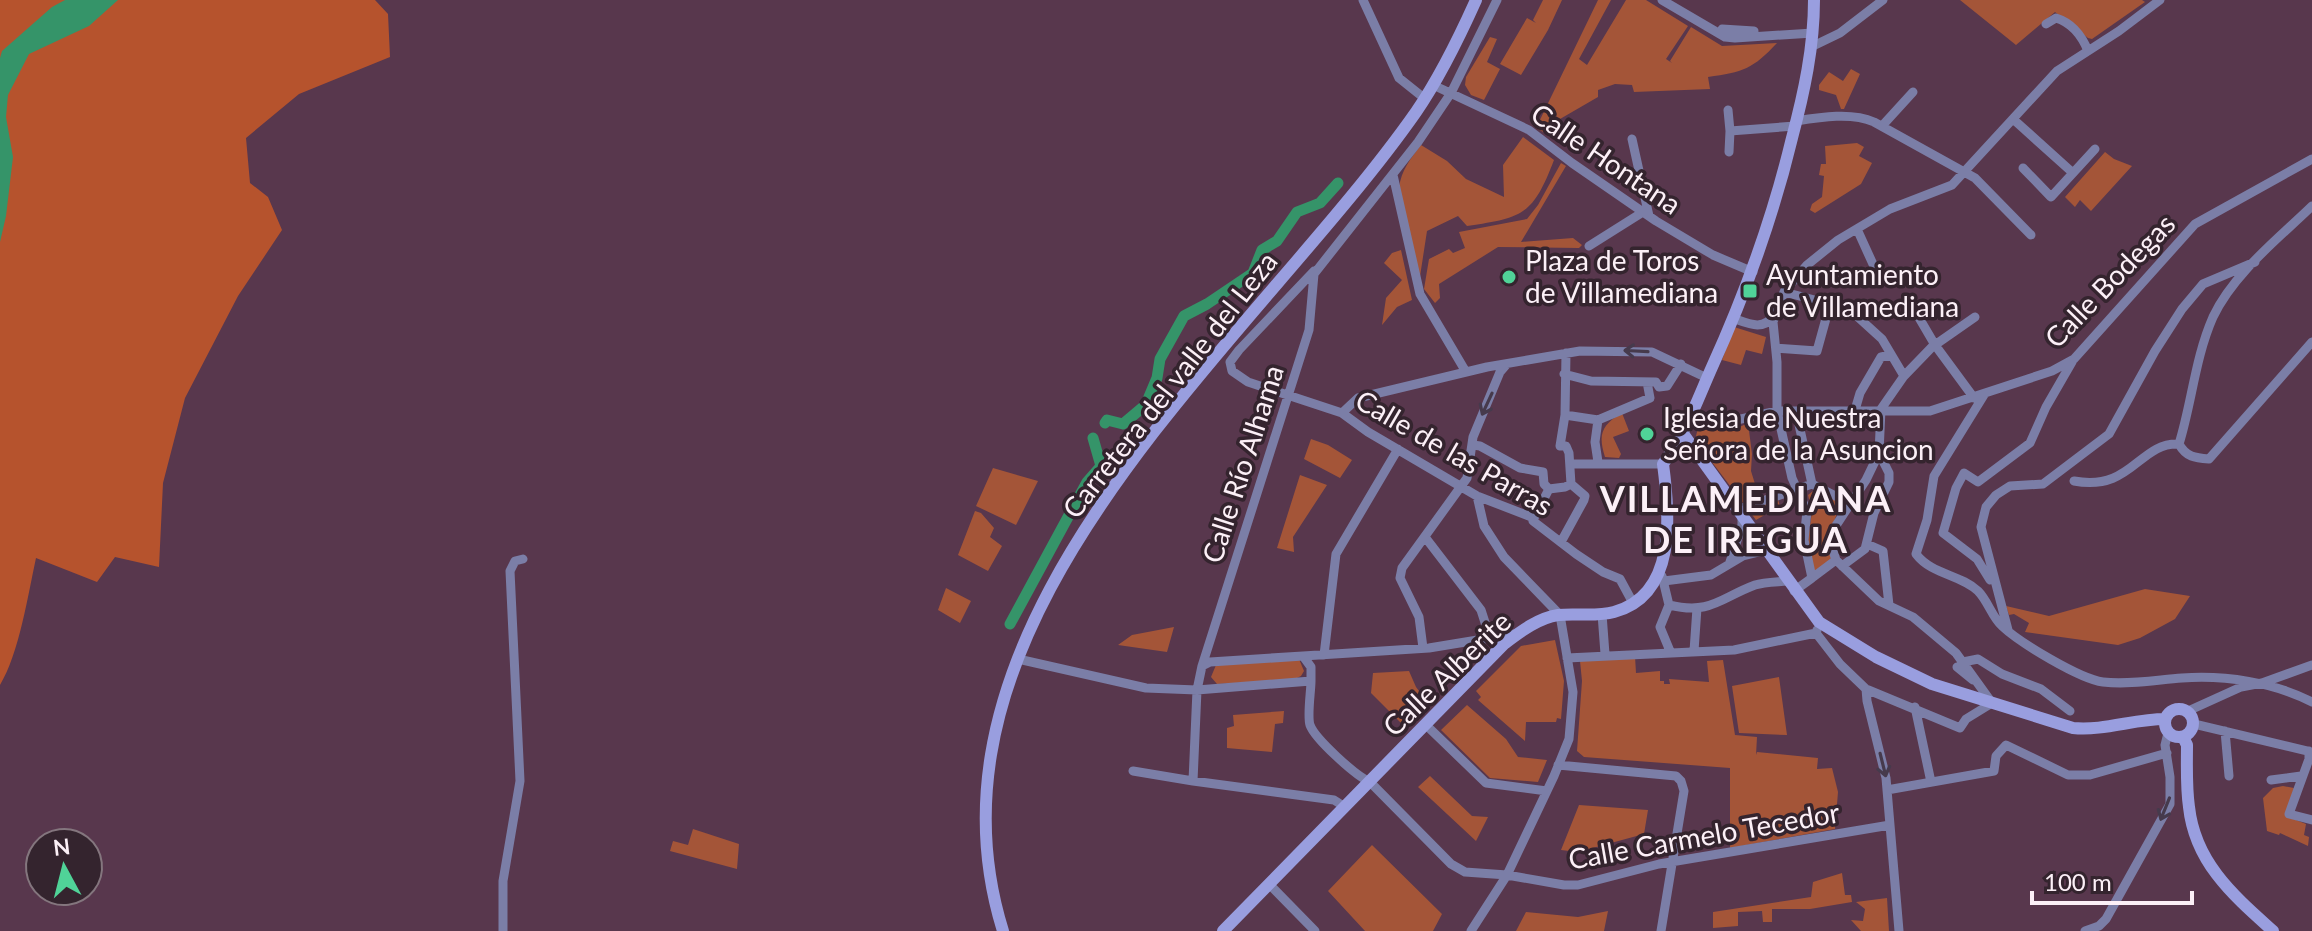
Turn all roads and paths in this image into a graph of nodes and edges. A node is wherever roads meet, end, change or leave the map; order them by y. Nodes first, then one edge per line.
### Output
1 (1363, 0) edge
2 (1476, 0) edge
3 (1497, 0) edge
4 (1662, 0) edge
5 (1671, 0) edge
6 (1814, 0) edge
7 (1883, 0) edge
8 (2156, 1) edge
9 (2046, 24) dead end
10 (1813, 30) junction
11 (1811, 47) junction
12 (2088, 51) junction
13 (1433, 85) junction
14 (1913, 92) dead end
15 (1451, 93) junction
16 (1424, 98) junction
17 (1728, 110) dead end
18 (2013, 119) junction
19 (1796, 123) junction
20 (1882, 126) junction
21 (1730, 131) junction
22 (1632, 139) dead end
23 (2095, 149) dead end
24 (1729, 152) dead end
25 (2312, 159) edge
26 (2023, 168) dead end
27 (1965, 171) junction
28 (2073, 173) junction
29 (1393, 175) junction
30 (2312, 206) edge
31 (1646, 214) junction
32 (1857, 229) junction
33 (2031, 235) dead end
34 (1589, 246) dead end
35 (1324, 262) junction
36 (2255, 262) junction
37 (1753, 272) junction
38 (1877, 273) dead end
39 (1784, 292) junction
40 (1830, 304) junction
41 (1775, 313) junction
42 (1918, 316) dead end
43 (1975, 317) dead end
44 (1735, 319) junction
45 (2312, 342) edge
46 (1935, 345) junction
47 (1776, 348) junction
48 (1566, 353) junction
49 (1891, 355) junction
50 (2074, 359) junction
51 (1681, 364) junction
52 (1506, 365) junction
53 (1466, 372) junction
54 (1564, 374) junction
55 (1904, 376) junction
56 (1707, 378) junction
57 (1647, 382) junction
58 (1288, 395) junction
59 (1979, 396) junction
60 (1881, 409) junction
61 (1855, 410) junction
62 (1777, 411) junction
63 (1796, 411) junction
64 (1342, 413) junction
65 (1565, 415) junction
66 (1691, 417) junction
67 (1598, 420) junction
68 (1684, 435) junction
69 (2179, 444) junction
70 (1473, 445) junction
71 (1398, 449) junction
72 (1879, 453) junction
73 (1598, 462) junction
74 (1570, 464) junction
75 (1663, 464) junction
76 (2074, 481) dead end
77 (1571, 484) junction
78 (1812, 484) junction
79 (1462, 487) junction
80 (1549, 489) junction
81 (1799, 489) junction
82 (1477, 496) junction
83 (1849, 503) junction
84 (1740, 512) junction
85 (1534, 518) junction
86 (1425, 537) junction
87 (1561, 542) junction
88 (1867, 544) junction
89 (1767, 550) junction
90 (523, 559) dead end
91 (1730, 562) junction
92 (1839, 563) junction
93 (1662, 577) junction
94 (1812, 578) junction
95 (1791, 586) junction
96 (1997, 592) junction
97 (1633, 603) junction
98 (1669, 605) junction
99 (1889, 605) junction
100 (1697, 608) junction
101 (1602, 614) junction
102 (1560, 615) junction
103 (1817, 628) junction
104 (2008, 630) junction
105 (1519, 633) junction
106 (1490, 638) junction
107 (1423, 648) junction
108 (1670, 651) junction
109 (1694, 651) junction
110 (1605, 654) junction
111 (1321, 655) junction
112 (1303, 656) junction
113 (1567, 658) junction
114 (1018, 659) junction
115 (1960, 664) junction
116 (2312, 665) edge
117 (1311, 669) junction
118 (1201, 670) junction
119 (1311, 681) junction
120 (2262, 683) junction
121 (1217, 688) junction
122 (1866, 689) junction
123 (1197, 690) junction
124 (2312, 702) edge
125 (1992, 703) junction
126 (1915, 707) junction
127 (2070, 711) dead end
128 (2188, 711) junction
129 (2165, 719) junction
130 (2194, 724) junction
131 (1426, 725) junction
132 (2225, 731) junction
133 (2168, 733) junction
134 (2183, 737) junction
135 (2310, 752) edge
136 (2167, 753) junction
137 (1558, 765) junction
138 (1133, 771) dead end
139 (2229, 776) dead end
140 (2301, 776) junction
141 (2271, 780) dead end
142 (1193, 781) junction
143 (1370, 782) junction
144 (1931, 782) junction
145 (1887, 790) junction
146 (1547, 791) junction
147 (1345, 807) junction
148 (2312, 820) edge
149 (1890, 825) junction
150 (1673, 862) junction
151 (1507, 875) junction
152 (1270, 885) junction
153 (2100, 929) edge
154 (503, 931) edge
155 (1003, 931) edge
156 (1223, 931) edge
157 (1315, 931) edge
158 (1471, 931) edge
159 (1661, 931) edge
160 (1899, 931) edge
161 (2085, 931) edge
162 (2273, 931) edge

1 - 16 street
2 - 13 main road, Carretera del valle del Leza
3 - 15 street
4 - 10 street
5 - 10 street
6 - 10 main road
7 - 11 street
8 - 12 street
9 - 12 street
10 - 11 main road
11 - 19 main road
12 - 18 street
13 - 15 street, Calle Hontana
13 - 16 main road, Carretera del valle del Leza
14 - 20 street
15 - 29 street
15 - 31 street, Calle Hontana
16 - 114 main road, Carretera del valle del Leza
17 - 21 street
18 - 27 street
18 - 28 street
19 - 20 street
19 - 21 street
19 - 37 main road
20 - 27 street
21 - 24 street
22 - 31 street
23 - 28 street
25 - 50 street, Calle Bodegas
26 - 28 street
27 - 32 street
27 - 33 street
29 - 35 street
29 - 53 street
30 - 36 street
31 - 34 street
31 - 37 street, Calle Hontana
32 - 38 street
32 - 39 street
35 - 58 street, Calle Río Alhama
35 - 58 street, Calle de las Parras
36 - 69 street
36 - 96 street
37 - 44 main road
39 - 40 street
39 - 41 street
40 - 47 street
40 - 49 street
41 - 44 street
41 - 47 street
42 - 46 street
43 - 46 street
44 - 56 main road
45 - 69 street
46 - 55 street
46 - 59 street
47 - 62 street
51 -> 48 street
48 - 52 street
48 - 54 street
49 - 55 street
49 - 61 street
50 - 59 street, Calle Bodegas
50 - 96 street
51 - 56 street
51 - 57 street
52 - 53 street
52 -> 70 street
53 - 64 street
54 - 57 street
54 - 65 street
55 - 60 street
56 - 66 main road
57 - 67 street
58 - 64 street, Calle de las Parras
58 - 118 street, Calle Río Alhama
59 - 60 street, Calle Bodegas
59 - 104 street
60 - 61 street, Calle Bodegas
60 - 72 street
61 - 63 street, Calle Bodegas
62 - 63 street, Calle Bodegas
62 - 66 street, Calle Bodegas
62 - 81 street
63 - 78 street
64 - 71 street, Calle de las Parras
65 - 67 street
65 - 74 street
66 - 68 main road
67 - 73 street
68 - 75 main road
68 - 84 main road
69 - 76 street
70 - 79 street
70 - 80 street
71 - 79 street, Calle de las Parras
71 - 111 street
72 - 83 street
72 - 88 street
73 - 74 street
73 - 75 street
74 - 77 street
75 - 93 main road
77 - 80 street
77 - 87 street
78 - 81 street
78 - 83 street
79 - 82 street, Calle de las Parras
79 - 86 street
80 - 85 street
81 - 84 street
81 - 94 street
82 - 85 street, Calle de las Parras
82 - 102 street
83 - 92 street
84 - 89 main road
84 - 91 street
85 - 87 street, Calle de las Parras
86 - 106 street
86 - 107 street
87 - 97 street, Calle de las Parras
88 - 92 street
88 - 99 street
89 - 91 street
89 - 95 main road
90 - 154 street
91 - 93 street
92 - 94 street
92 - 99 street
93 - 97 main road, Calle Alberite
93 - 98 street
94 - 95 street
95 - 100 street
95 - 103 main road
96 - 104 street
97 - 101 main road, Calle Alberite
98 - 100 street
98 - 108 street
99 - 115 street
100 - 109 street
101 - 102 main road, Calle Alberite
101 - 110 street
102 - 105 main road, Calle Alberite
102 - 113 street
103 - 109 street
103 - 122 street
103 - 125 main road
104 - 120 street
105 - 106 street
105 - 131 main road, Calle Alberite
106 - 107 street
107 - 111 street
108 - 109 street
108 - 110 street
110 - 113 street
111 - 112 street
111 - 117 street
112 - 117 street
112 - 118 street
113 - 137 street
114 - 123 street
114 - 155 main road, Carretera del valle del Leza
115 - 125 street
115 - 127 street
116 - 120 street
117 - 119 street, Calle Carmelo Tecedor
118 - 121 street
118 - 123 street, Calle Río Alhama
119 - 121 street
119 - 143 street, Calle Carmelo Tecedor
120 - 124 street
120 - 128 street
121 - 123 street
122 - 126 street
122 -> 145 street
123 - 142 street
125 - 126 street
125 - 129 main road
126 - 144 street
128 - 129 main road
128 - 130 main road
129 - 133 main road
130 - 132 street
130 - 134 main road
131 - 143 main road, Calle Alberite
131 - 146 street
132 - 135 street
132 - 139 street
133 - 134 main road
133 - 136 street
134 - 162 main road
135 - 140 street
136 - 144 street
136 -> 153 street
137 - 146 street
137 - 150 street
138 - 142 street
140 - 141 street
140 - 148 street
142 - 147 street
143 - 147 main road, Calle Alberite
143 - 151 street, Calle Carmelo Tecedor
144 - 145 street
145 - 149 street
146 - 151 street
147 - 152 main road, Calle Alberite
149 - 150 street, Calle Carmelo Tecedor
149 - 160 street
150 - 151 street, Calle Carmelo Tecedor
150 - 159 street
151 - 158 street
152 - 156 main road, Calle Alberite
152 - 157 street
153 - 161 street

